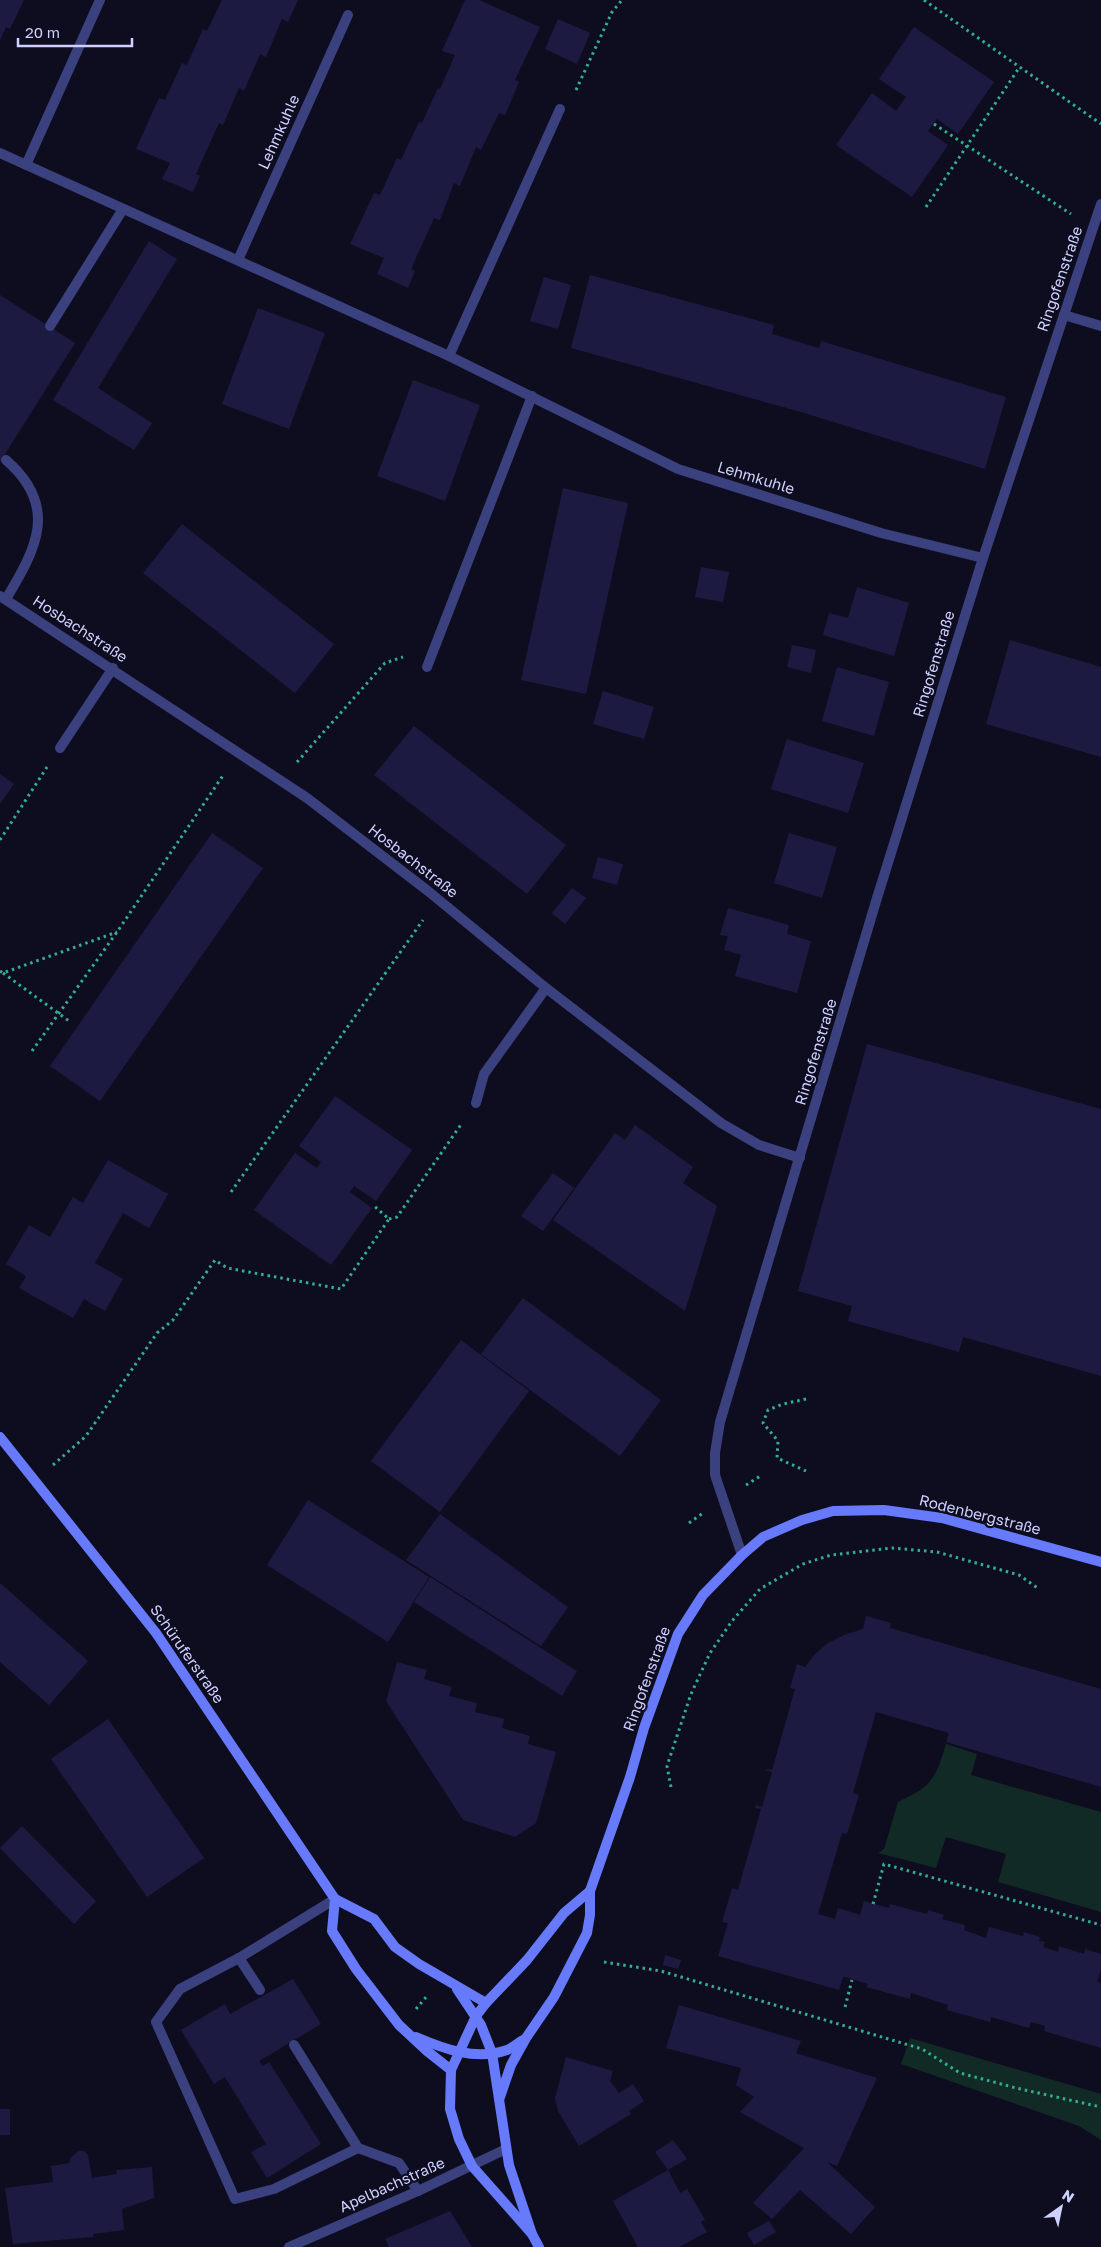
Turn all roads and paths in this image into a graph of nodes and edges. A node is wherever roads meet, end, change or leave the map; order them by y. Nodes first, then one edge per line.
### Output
1 (100, 0) edge
2 (622, 0) edge
3 (924, 0) edge
4 (617, 2) edge
5 (348, 15) dead end
6 (1019, 68) junction
7 (560, 109) joint
8 (934, 124) dead end
9 (1101, 124) edge
10 (967, 146) junction
11 (0, 153) edge
12 (26, 165) junction
13 (1101, 204) edge
14 (926, 207) dead end
15 (123, 209) junction
16 (1093, 228) junction
17 (238, 260) junction
18 (1064, 315) junction
19 (50, 326) dead end
20 (1101, 326) edge
21 (449, 356) junction
22 (532, 396) junction
23 (6, 460) dead end
24 (983, 558) junction
25 (3, 598) edge
26 (426, 667) joint
27 (113, 668) junction
28 (60, 748) joint
29 (239, 752) junction
30 (281, 780) junction
31 (0, 840) edge
32 (438, 899) junction
33 (117, 932) junction
34 (1, 972) edge
35 (546, 988) junction
36 (58, 1014) junction
37 (69, 1021) dead end
38 (32, 1051) dead end
39 (476, 1103) joint
40 (800, 1158) junction
41 (231, 1192) dead end
42 (373, 1205) dead end
43 (389, 1218) junction
44 (806, 1400) dead end
45 (0, 1437) edge
46 (806, 1471) dead end
47 (35, 1480) junction
48 (742, 1555) junction
49 (1101, 1562) edge
50 (1039, 1589) dead end
51 (672, 1786) dead end
52 (590, 1891) junction
53 (335, 1899) junction
54 (873, 1904) dead end
55 (1101, 1925) edge
56 (240, 1958) junction
57 (604, 1962) dead end
58 (852, 1980) dead end
59 (457, 1988) junction
60 (260, 1990) dead end
61 (425, 1998) dead end
62 (486, 2003) junction
63 (845, 2006) dead end
64 (414, 2011) dead end
65 (476, 2016) junction
66 (411, 2035) junction
67 (526, 2038) junction
68 (294, 2045) dead end
69 (458, 2052) junction
70 (492, 2053) junction
71 (451, 2070) junction
72 (500, 2097) junction
73 (1101, 2107) edge
74 (358, 2148) junction
75 (506, 2149) junction
76 (472, 2166) junction
77 (418, 2191) junction
78 (532, 2234) junction
79 (289, 2247) edge
80 (539, 2247) edge

1 - 12 street
2 - 4 path
3 - 6 path
4 - 7 path
5 - 17 street, Lehmkuhle
6 - 9 path
6 - 10 path
7 - 21 street
8 - 10 path
10 - 14 path
10 - 16 path
11 - 12 street, Lehmkuhle
12 - 15 street, Lehmkuhle
13 - 16 street, Ringofenstraße
15 - 17 street, Lehmkuhle
15 - 19 street
16 - 18 street, Ringofenstraße
17 - 21 street, Lehmkuhle
18 - 20 street
18 - 24 street, Ringofenstraße
21 - 22 street, Lehmkuhle
22 - 24 street, Lehmkuhle
22 - 26 street
23 - 25 street
24 - 40 street, Ringofenstraße
25 - 27 street, Hosbachstraße
26 - 30 path
27 - 28 street
27 - 29 street, Hosbachstraße
28 - 31 path
29 - 30 street, Hosbachstraße
29 - 33 path
30 - 32 street, Hosbachstraße
32 - 35 street, Hosbachstraße
32 - 41 path
33 - 34 path
33 - 36 path
34 - 36 path
35 - 39 street
35 - 40 street, Hosbachstraße
36 - 37 path
36 - 38 path
39 - 43 path
40 - 48 street, Ringofenstraße
42 - 43 path
43 - 47 path
44 - 46 path
45 - 47 main road, Schüruferstraße
47 - 53 main road, Schüruferstraße
48 - 49 main road, Rodenbergstraße
48 - 52 main road, Ringofenstraße
50 - 51 path
52 - 62 main road, Ringofenstraße
52 - 67 main road, Ringofenstraße
53 - 56 street
53 - 59 main road, Schüruferstraße
53 - 66 main road
54 - 55 path
56 - 60 street
56 - 74 street
57 - 73 path
58 - 63 path
59 - 62 main road, Schüruferstraße
59 - 65 main road
61 - 64 path
62 - 65 main road, Ringofenstraße
65 - 69 main road, Ringofenstraße
65 - 70 main road
66 - 69 main road
66 - 71 main road
67 - 70 main road
67 - 72 main road, Ringofenstraße
68 - 74 street
69 - 70 main road
69 - 71 main road, Ringofenstraße
70 - 72 main road
71 - 76 main road
72 - 75 main road
74 - 77 street
75 - 76 street, Apelbachstraße
75 - 78 main road
76 - 77 street, Apelbachstraße
76 - 78 main road
77 - 79 street, Apelbachstraße
78 - 80 main road

